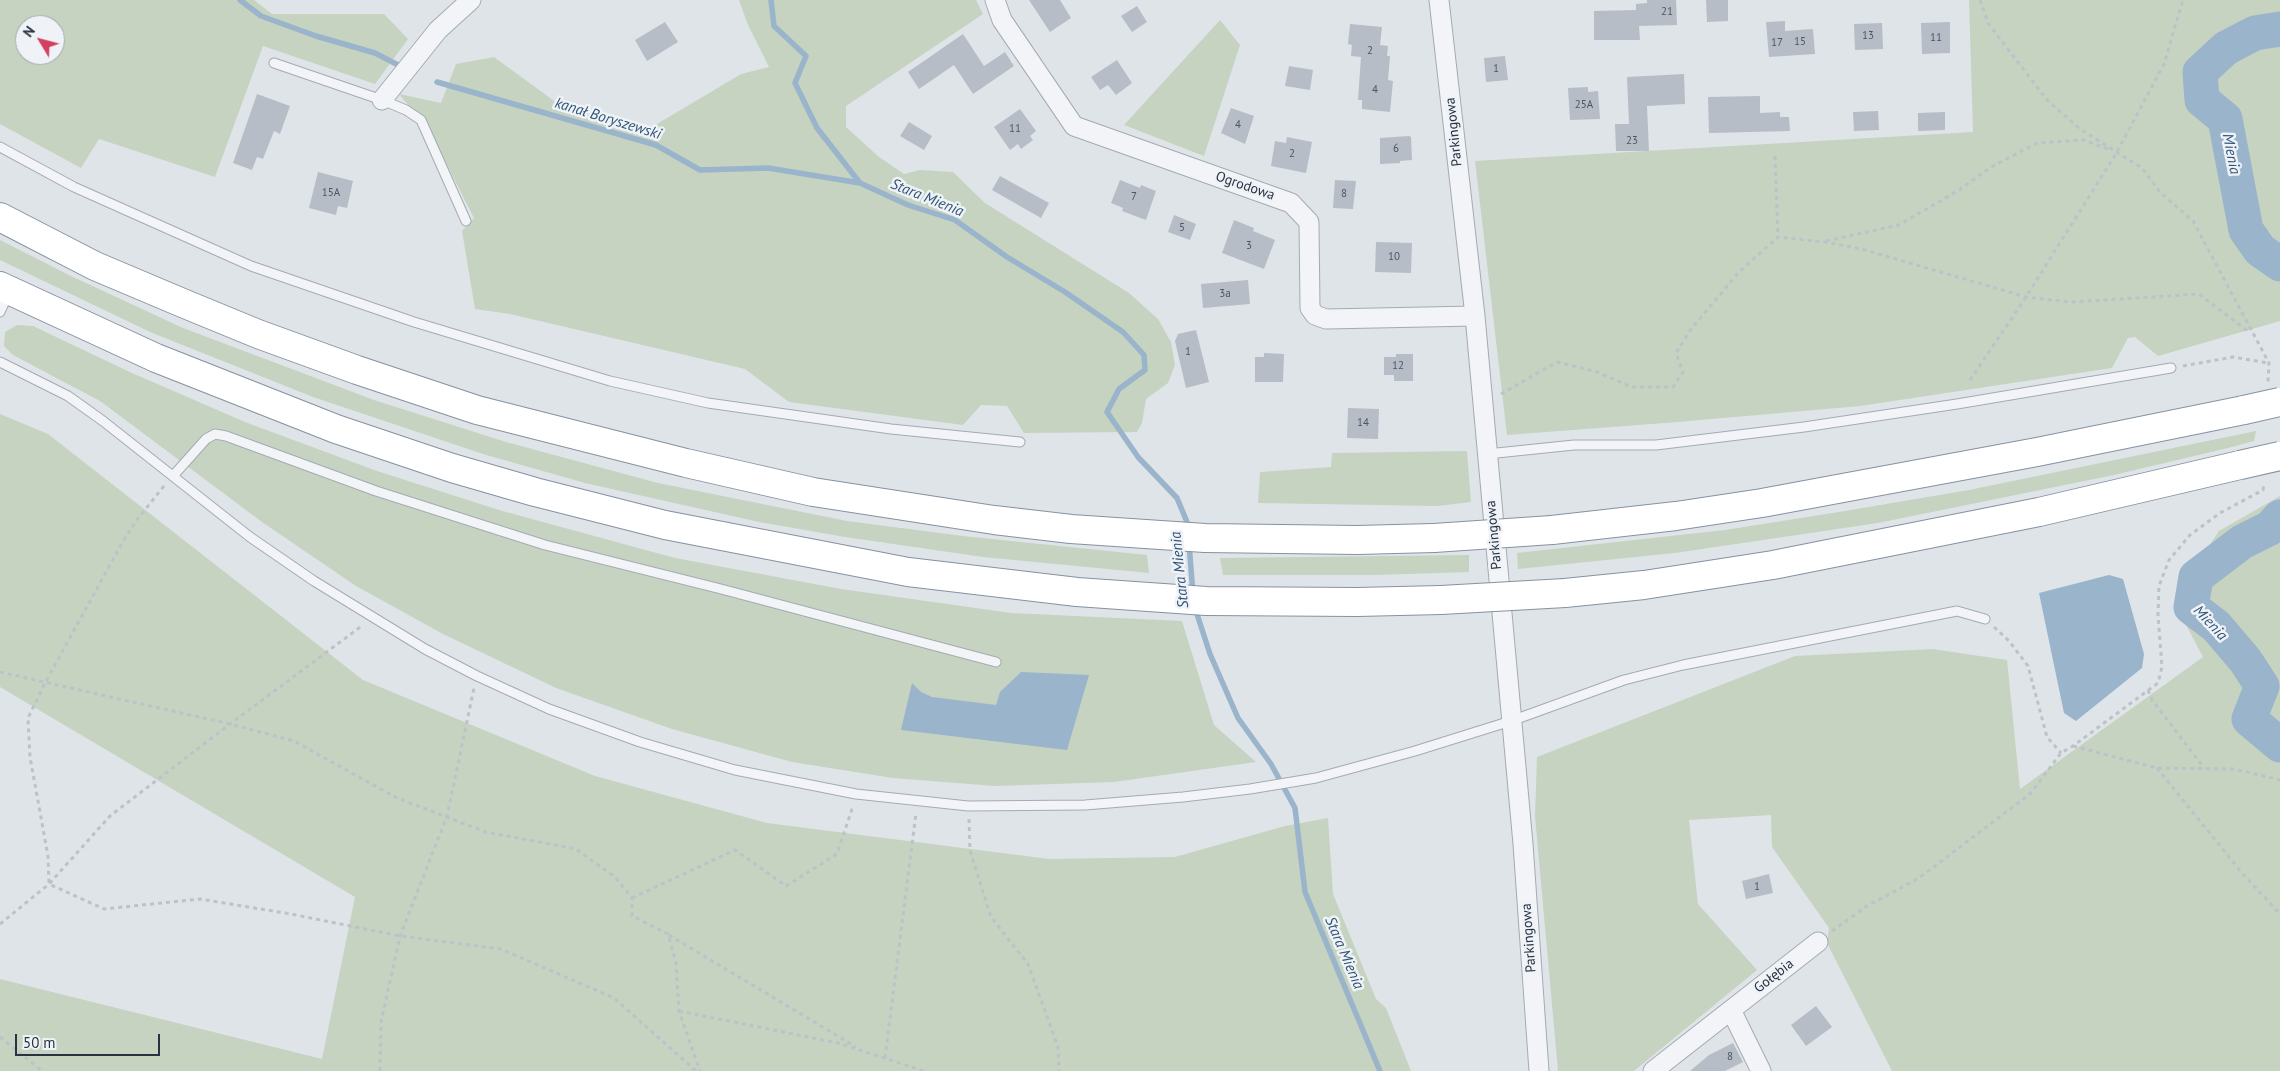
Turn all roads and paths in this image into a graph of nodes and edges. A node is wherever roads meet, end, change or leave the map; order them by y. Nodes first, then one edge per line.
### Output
1 (471, 0) edge
2 (995, 0) edge
3 (1439, 0) edge
4 (1980, 0) edge
5 (2183, 0) edge
6 (274, 63) dead end
7 (382, 100) junction
8 (0, 147) edge
9 (2117, 152) junction
10 (1775, 156) dead end
11 (0, 218) edge
12 (466, 221) dead end
13 (1778, 237) junction
14 (1825, 242) junction
15 (3, 296) edge
16 (2026, 297) junction
17 (1474, 316) junction
18 (2252, 335) dead end
19 (0, 362) edge
20 (2269, 363) dead end
21 (2171, 368) joint
22 (1970, 380) dead end
23 (2280, 402) edge
24 (1482, 405) junction
25 (1020, 442) dead end
26 (1486, 454) junction
27 (2280, 456) edge
28 (173, 476) junction
29 (372, 618) junction
30 (1986, 619) joint
31 (996, 662) dead end
32 (0, 672) edge
33 (477, 676) junction
34 (45, 683) junction
35 (2148, 690) dead end
36 (1512, 721) junction
37 (230, 724) junction
38 (2061, 753) junction
39 (2157, 768) junction
40 (2204, 769) junction
41 (2280, 780) edge
42 (856, 794) junction
43 (918, 801) junction
44 (968, 806) junction
45 (447, 816) junction
46 (49, 884) junction
47 (632, 898) junction
48 (2280, 914) edge
49 (0, 924) edge
50 (668, 934) junction
51 (400, 936) junction
52 (1818, 942) joint
53 (1731, 1010) junction
54 (679, 1011) junction
55 (0, 1037) edge
56 (861, 1050) junction
57 (885, 1058) junction
58 (42, 1071) edge
59 (380, 1071) edge
60 (696, 1071) edge
61 (700, 1071) edge
62 (924, 1071) edge
63 (1060, 1071) edge
64 (1539, 1071) edge
65 (1653, 1071) edge
66 (1761, 1071) edge

1 - 7 street
2 - 17 street, Ogrodowa
3 - 17 street, Parkingowa
4 - 9 path
5 - 9 path
6 - 7 lane
7 - 12 lane
8 - 25 lane
9 - 14 path
9 - 16 path
10 - 13 path
11 - 23 highway, bridge
13 - 14 path
13 - 24 path
14 - 16 path
15 - 27 highway, bridge
16 - 18 path
16 - 22 path
17 - 24 street, Parkingowa
19 - 28 lane
20 - 21 path
21 - 26 lane
24 - 26 street, Parkingowa
26 - 36 street, Parkingowa
28 - 29 lane
28 - 31 lane
28 - 34 path
29 - 33 lane
29 - 37 path
30 - 36 lane
30 - 38 path
32 - 34 path
33 - 42 lane
33 - 45 path
34 - 37 path
34 - 46 path
35 - 40 path
36 - 44 lane
36 - 64 street, Parkingowa
37 - 45 path
37 - 46 path
38 - 39 path
38 - 52 path
39 - 40 path
39 - 48 path
40 - 41 path
42 - 43 lane
42 - 47 path
43 - 44 lane
43 - 57 path
44 - 63 path
45 - 47 path
45 - 51 path
46 - 49 path
46 - 51 path
47 - 50 path
50 - 54 path
50 - 56 path
51 - 59 path
51 - 60 path
52 - 53 street, Gołębia
53 - 65 street, Gołębia
53 - 66 street
54 - 56 path
54 - 61 path
55 - 58 path
56 - 57 path
57 - 62 path

